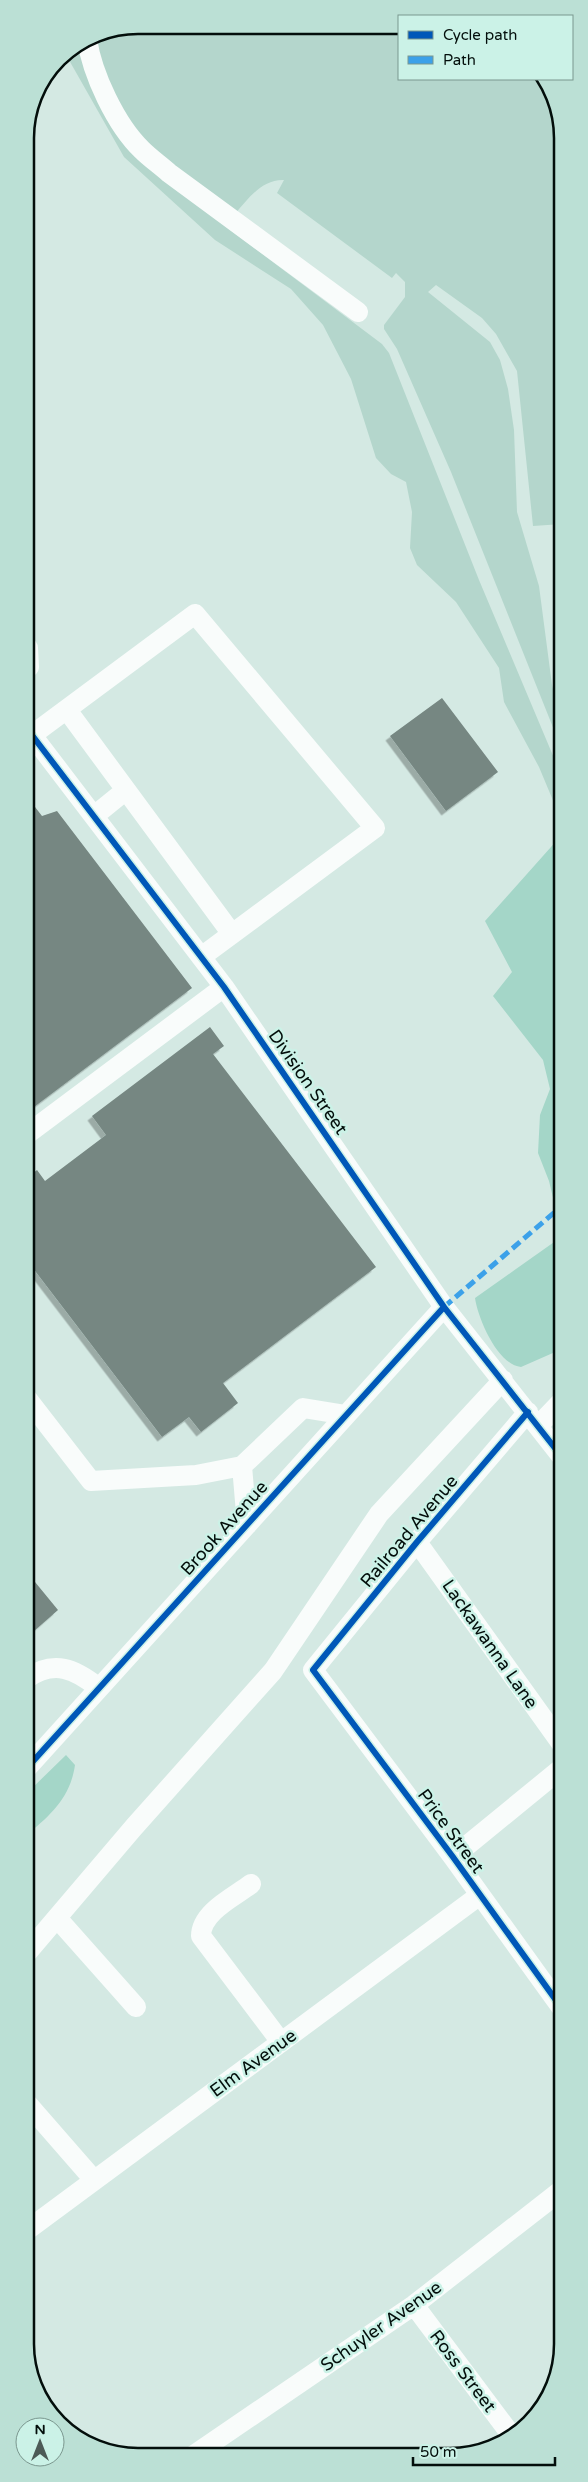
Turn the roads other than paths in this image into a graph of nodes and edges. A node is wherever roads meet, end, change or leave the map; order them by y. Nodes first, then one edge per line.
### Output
1 (89, 47) edge
2 (358, 312) dead end
3 (67, 710) junction
4 (34, 728) edge
5 (34, 738) edge
6 (126, 790) junction
7 (94, 816) junction
8 (232, 934) junction
9 (201, 957) junction
10 (224, 987) junction
11 (34, 1128) edge
12 (444, 1307) junction
13 (503, 1380) junction
14 (554, 1406) edge
15 (34, 1407) edge
16 (346, 1415) junction
17 (534, 1418) junction
18 (554, 1446) edge
19 (242, 1466) junction
20 (247, 1525) junction
21 (418, 1542) junction
22 (313, 1670) joint
23 (34, 1675) edge
24 (99, 1688) junction
25 (554, 1735) edge
26 (34, 1759) edge
27 (554, 1774) edge
28 (453, 1857) junction
29 (251, 1884) dead end
30 (480, 1895) junction
31 (57, 1918) junction
32 (34, 1945) edge
33 (554, 1998) edge
34 (136, 2007) dead end
35 (281, 2042) junction
36 (34, 2111) edge
37 (94, 2180) junction
38 (554, 2196) edge
39 (34, 2225) edge
40 (414, 2305) junction
41 (508, 2431) edge
42 (210, 2448) edge

1 - 2 street
3 - 4 street
3 - 6 street
3 - 8 street
5 - 7 street, Division Street
6 - 7 street
6 - 8 street
7 - 9 street, Division Street
8 - 9 street
9 - 10 street, Division Street
10 - 11 street
10 - 12 street, Division Street
12 - 13 street, Division Street
12 - 16 street, Brook Avenue
13 - 17 street, Division Street
13 - 31 street
14 - 17 street, Railroad Avenue
15 - 19 street
16 - 19 street
16 - 20 street, Brook Avenue
17 - 18 street, Division Street
17 - 21 street, Railroad Avenue
19 - 20 street
20 - 24 street, Brook Avenue
21 - 22 street, Railroad Avenue
21 - 25 street, Lackawanna Lane
22 - 28 street, Price Street
23 - 24 street
24 - 26 street, Brook Avenue
27 - 28 street
28 - 30 street, Price Street
29 - 35 street
30 - 33 street, Price Street
30 - 35 street, Elm Avenue
31 - 32 street
31 - 34 street
35 - 37 street, Elm Avenue
36 - 37 street
37 - 39 street, Elm Avenue
38 - 40 street, Schuyler Avenue
40 - 41 street, Ross Street
40 - 42 street, Schuyler Avenue

